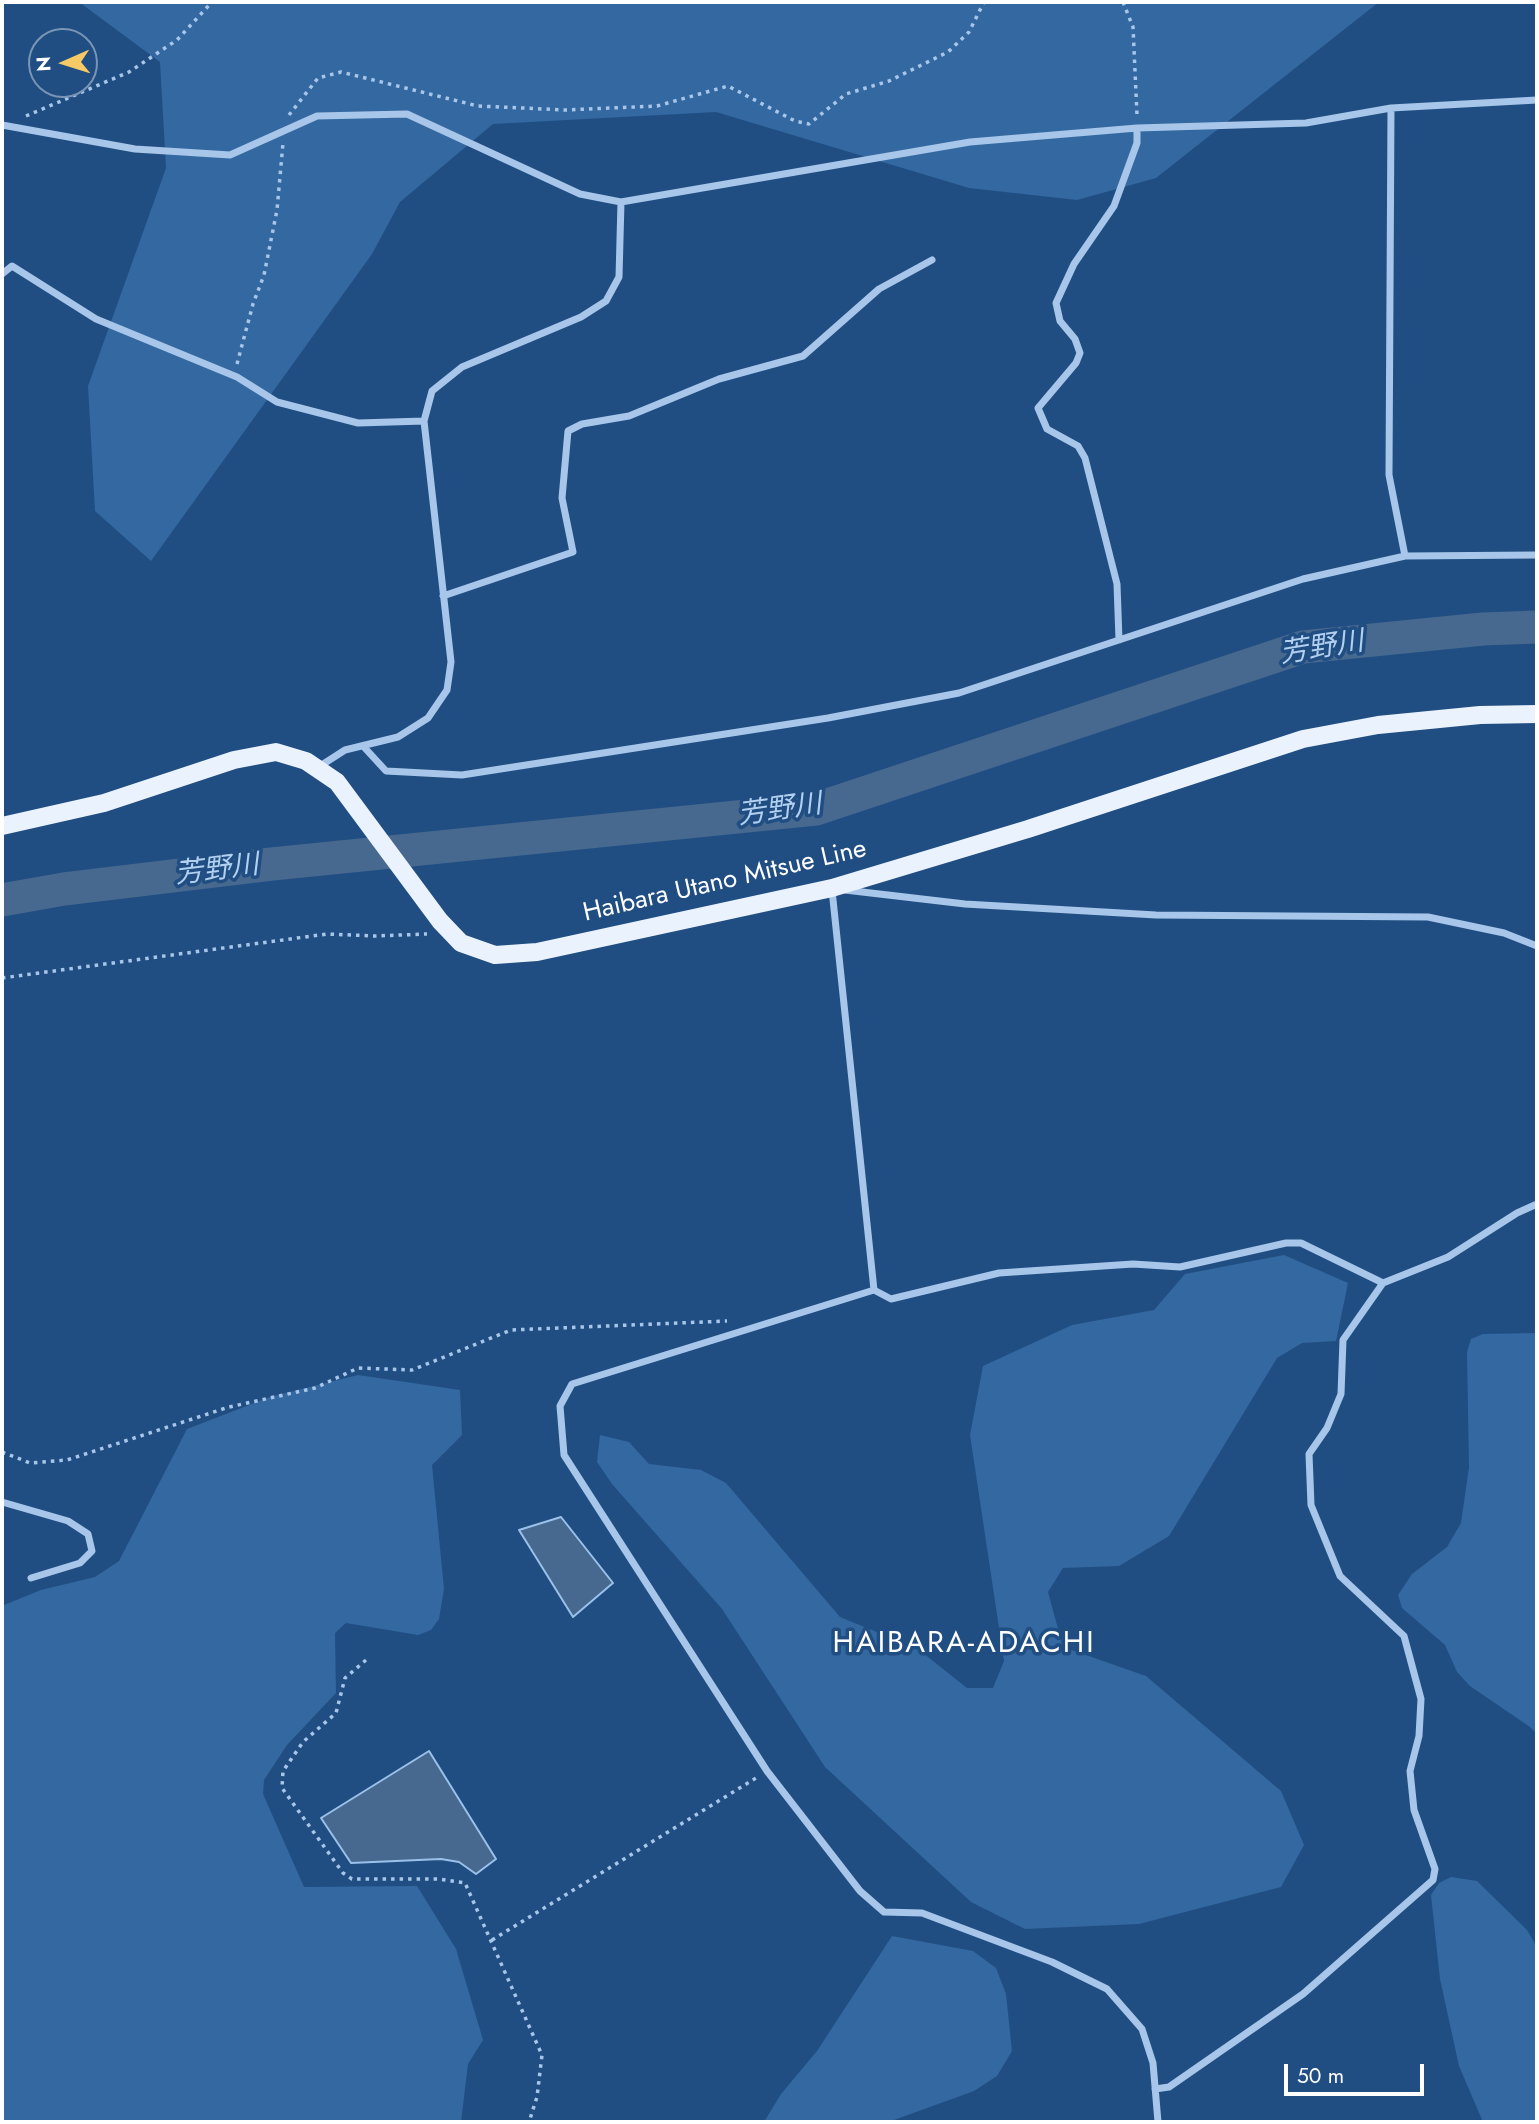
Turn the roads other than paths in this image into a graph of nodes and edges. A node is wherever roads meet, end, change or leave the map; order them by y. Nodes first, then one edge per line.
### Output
1 (1537, 100) edge
2 (1391, 108) junction
3 (4, 125) edge
4 (1137, 128) junction
5 (621, 202) junction
6 (932, 260) dead end
7 (2, 274) edge
8 (424, 421) junction
9 (1537, 555) edge
10 (1405, 556) junction
11 (443, 596) junction
12 (1119, 640) junction
13 (1537, 714) edge
14 (363, 746) junction
15 (316, 768) junction
16 (2, 826) edge
17 (832, 888) junction
18 (1537, 946) edge
19 (1537, 1204) edge
20 (1383, 1283) junction
21 (874, 1290) junction
22 (2, 1502) edge
23 (31, 1577) dead end
24 (1155, 2089) junction
25 (1158, 2122) edge

1 - 2 street
2 - 4 street
2 - 10 street
3 - 5 street
4 - 5 street
4 - 12 street
5 - 8 street
6 - 11 street
7 - 8 street
8 - 11 street
9 - 10 street
10 - 12 street
11 - 14 street
12 - 14 street
13 - 17 main road, Haibara Utano Mitsue Line
14 - 15 street
15 - 16 main road, Haibara Utano Mitsue Line
15 - 17 main road, Haibara Utano Mitsue Line
17 - 18 street
17 - 21 street
19 - 20 street
20 - 21 street
20 - 24 street
21 - 24 street
22 - 23 street
24 - 25 street

